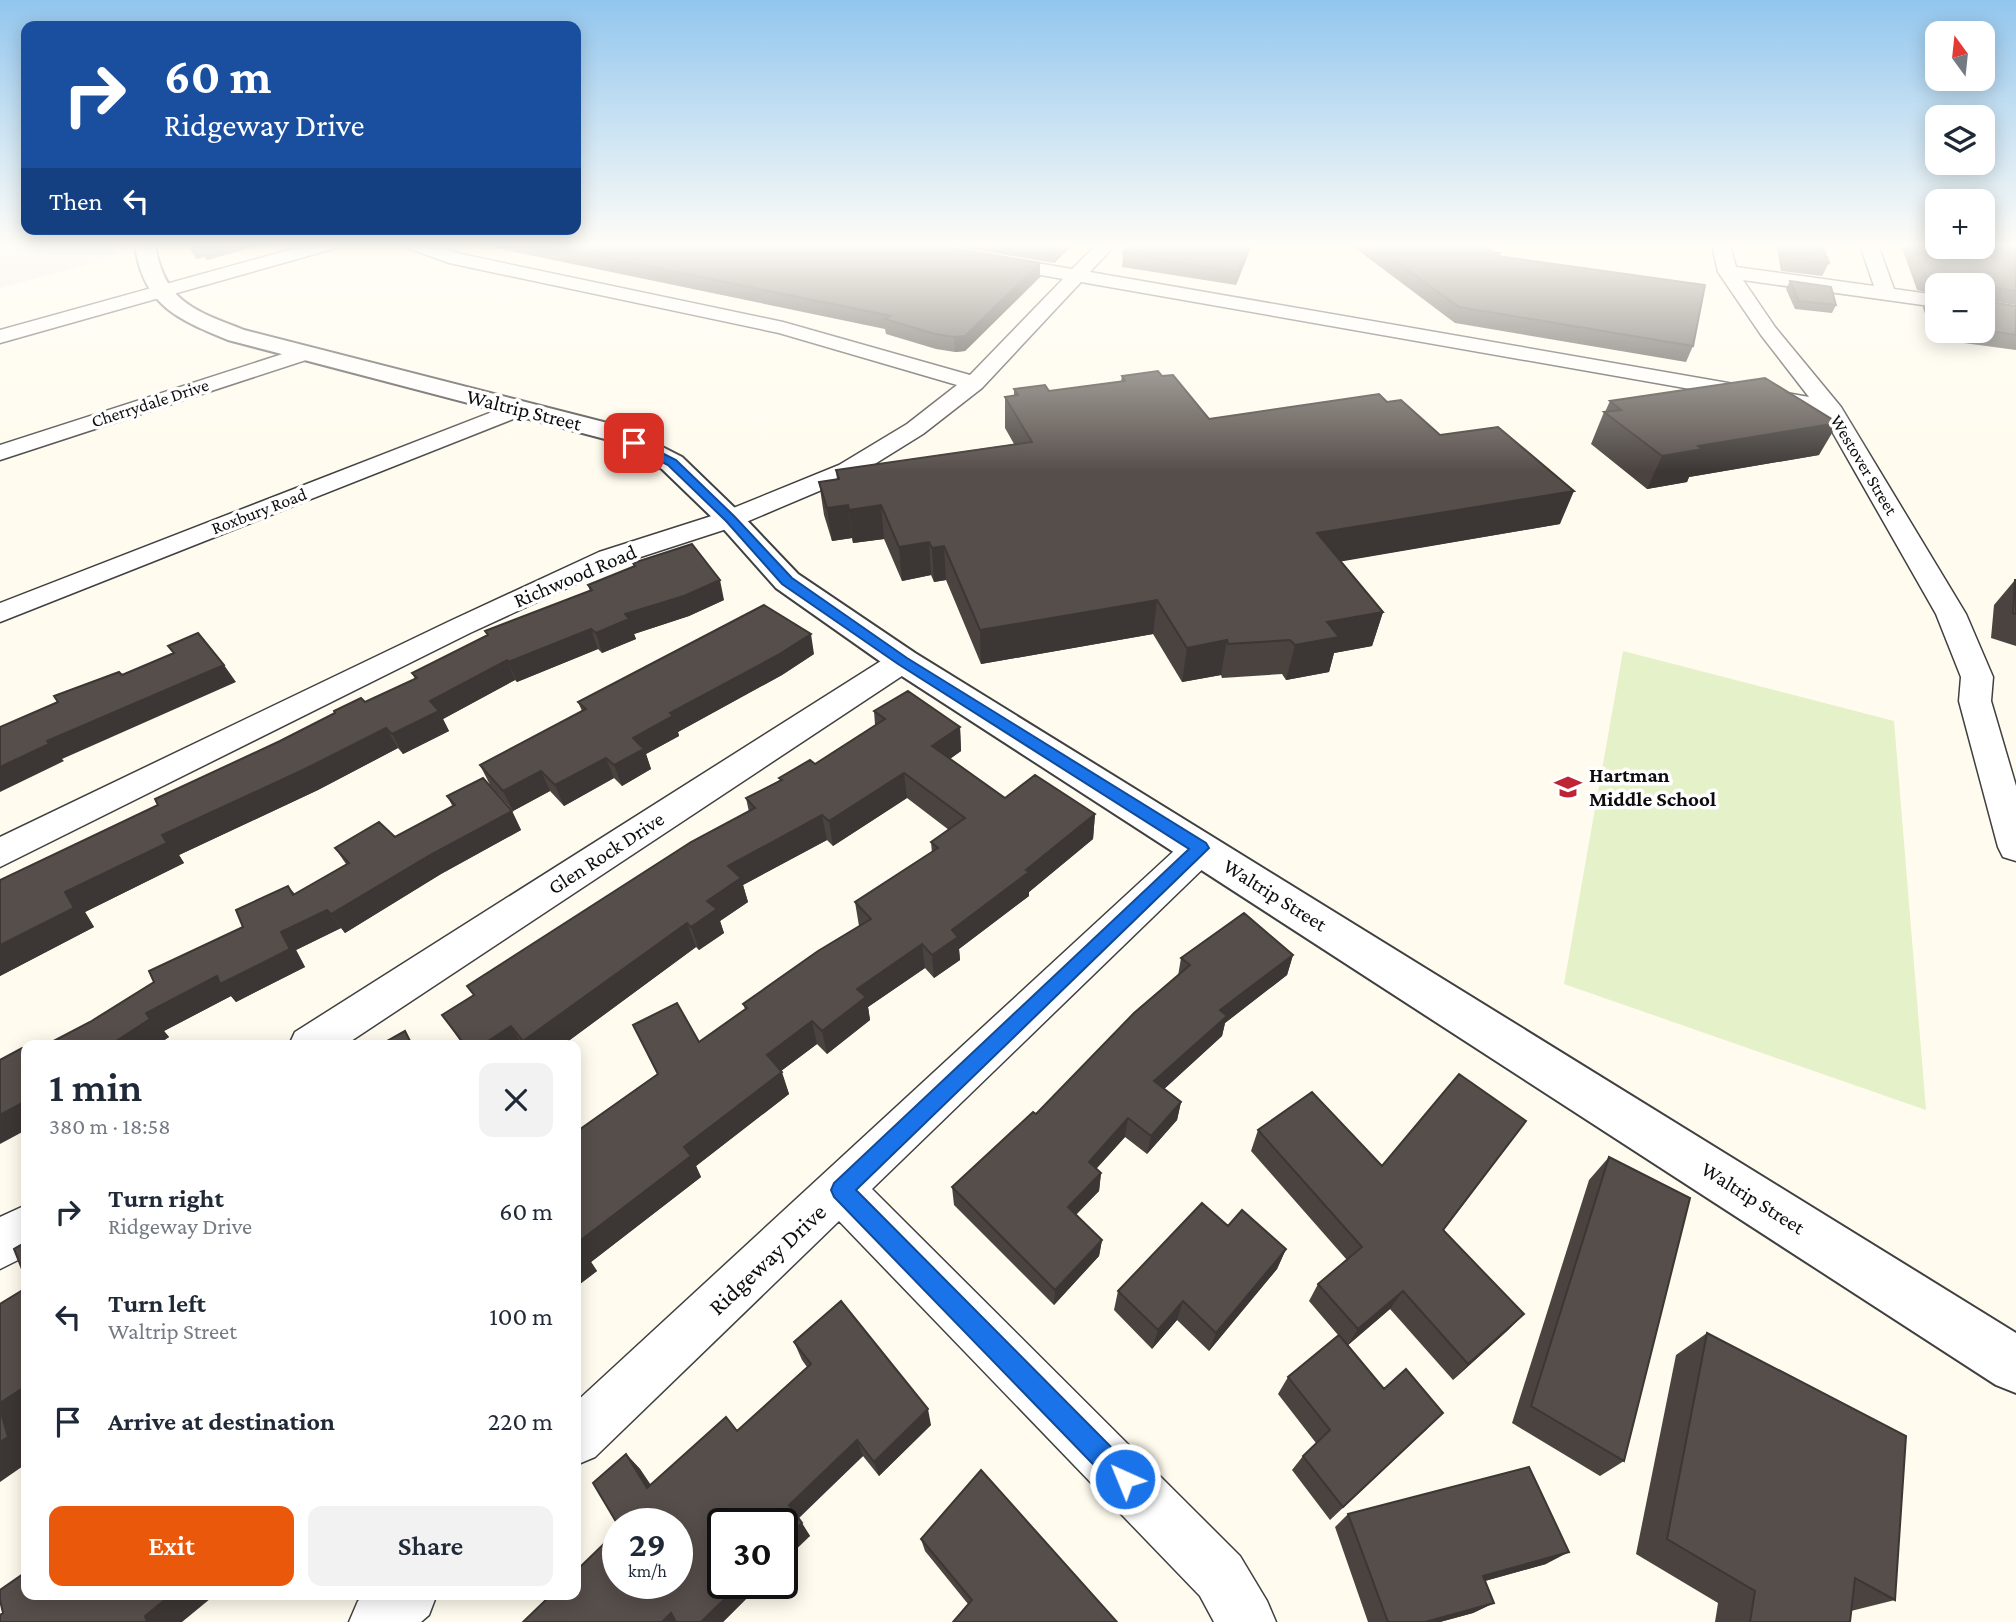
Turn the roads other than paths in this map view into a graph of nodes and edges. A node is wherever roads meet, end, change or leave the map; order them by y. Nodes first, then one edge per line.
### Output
1 (57, 321) edge
2 (201, 321) edge
3 (748, 321) edge
4 (1033, 321) edge
5 (1333, 321) edge
6 (1761, 321) edge
7 (0, 337) edge
8 (301, 354) junction
9 (974, 383) junction
10 (1829, 407) junction
11 (518, 409) junction
12 (0, 453) edge
13 (730, 519) junction
14 (0, 613) edge
15 (902, 661) junction
16 (1975, 701) junction
17 (2016, 756) edge
18 (2016, 847) edge
19 (1200, 848) junction
20 (0, 853) edge
21 (318, 1040) edge
22 (841, 1190) junction
23 (21, 1231) edge
24 (0, 1245) edge
25 (2016, 1365) edge
26 (581, 1433) edge
27 (402, 1600) edge
28 (379, 1622) edge
29 (1246, 1622) edge

1 - 7 street
2 - 8 street, Waltrip Street
3 - 9 street
4 - 9 street, Richwood Road
5 - 10 street
6 - 10 street, Westover Street
8 - 11 street, Waltrip Street
8 - 12 street, Cherrydale Drive
9 - 13 street, Richwood Road
10 - 16 street, Westover Street
11 - 13 street, Waltrip Street
11 - 14 street, Roxbury Road
13 - 15 street, Waltrip Street
13 - 20 street, Richwood Road
15 - 19 street, Waltrip Street
15 - 21 street, Glen Rock Drive
16 - 17 street
16 - 18 street, Westover Street
19 - 22 street, Ridgeway Drive
19 - 25 street, Waltrip Street
22 - 26 street, Ridgeway Drive
22 - 29 street
23 - 24 street
27 - 28 street

